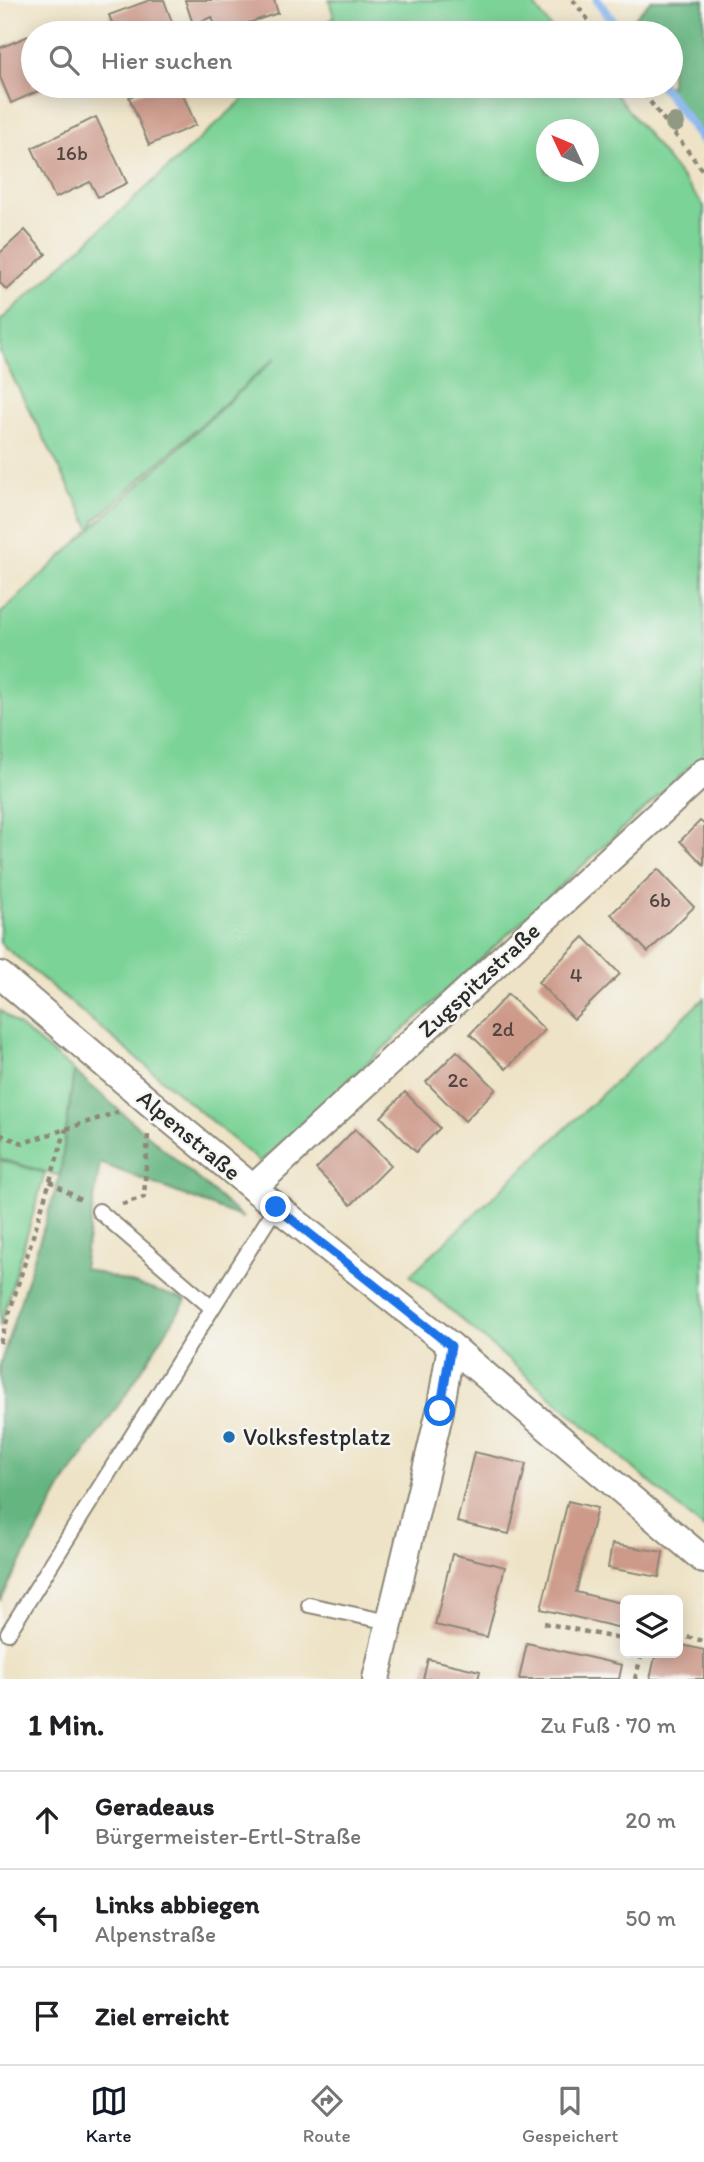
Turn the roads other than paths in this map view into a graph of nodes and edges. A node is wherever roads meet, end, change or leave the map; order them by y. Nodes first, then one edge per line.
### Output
1 (704, 772) edge
2 (0, 975) edge
3 (253, 1188) junction
4 (276, 1207) junction
5 (99, 1211) road end
6 (212, 1308) junction
7 (451, 1346) junction
8 (704, 1560) edge
9 (309, 1605) dead end
10 (389, 1622) junction
11 (8, 1633) dead end
12 (376, 1679) edge

1 - 3 street, Zugspitzstraße
2 - 3 street, Alpenstraße
3 - 4 street, Alpenstraße
4 - 6 lane
4 - 7 street, Alpenstraße
5 - 6 lane
6 - 11 lane
7 - 8 street, Alpenstraße
7 - 10 street
9 - 10 lane
10 - 12 street

